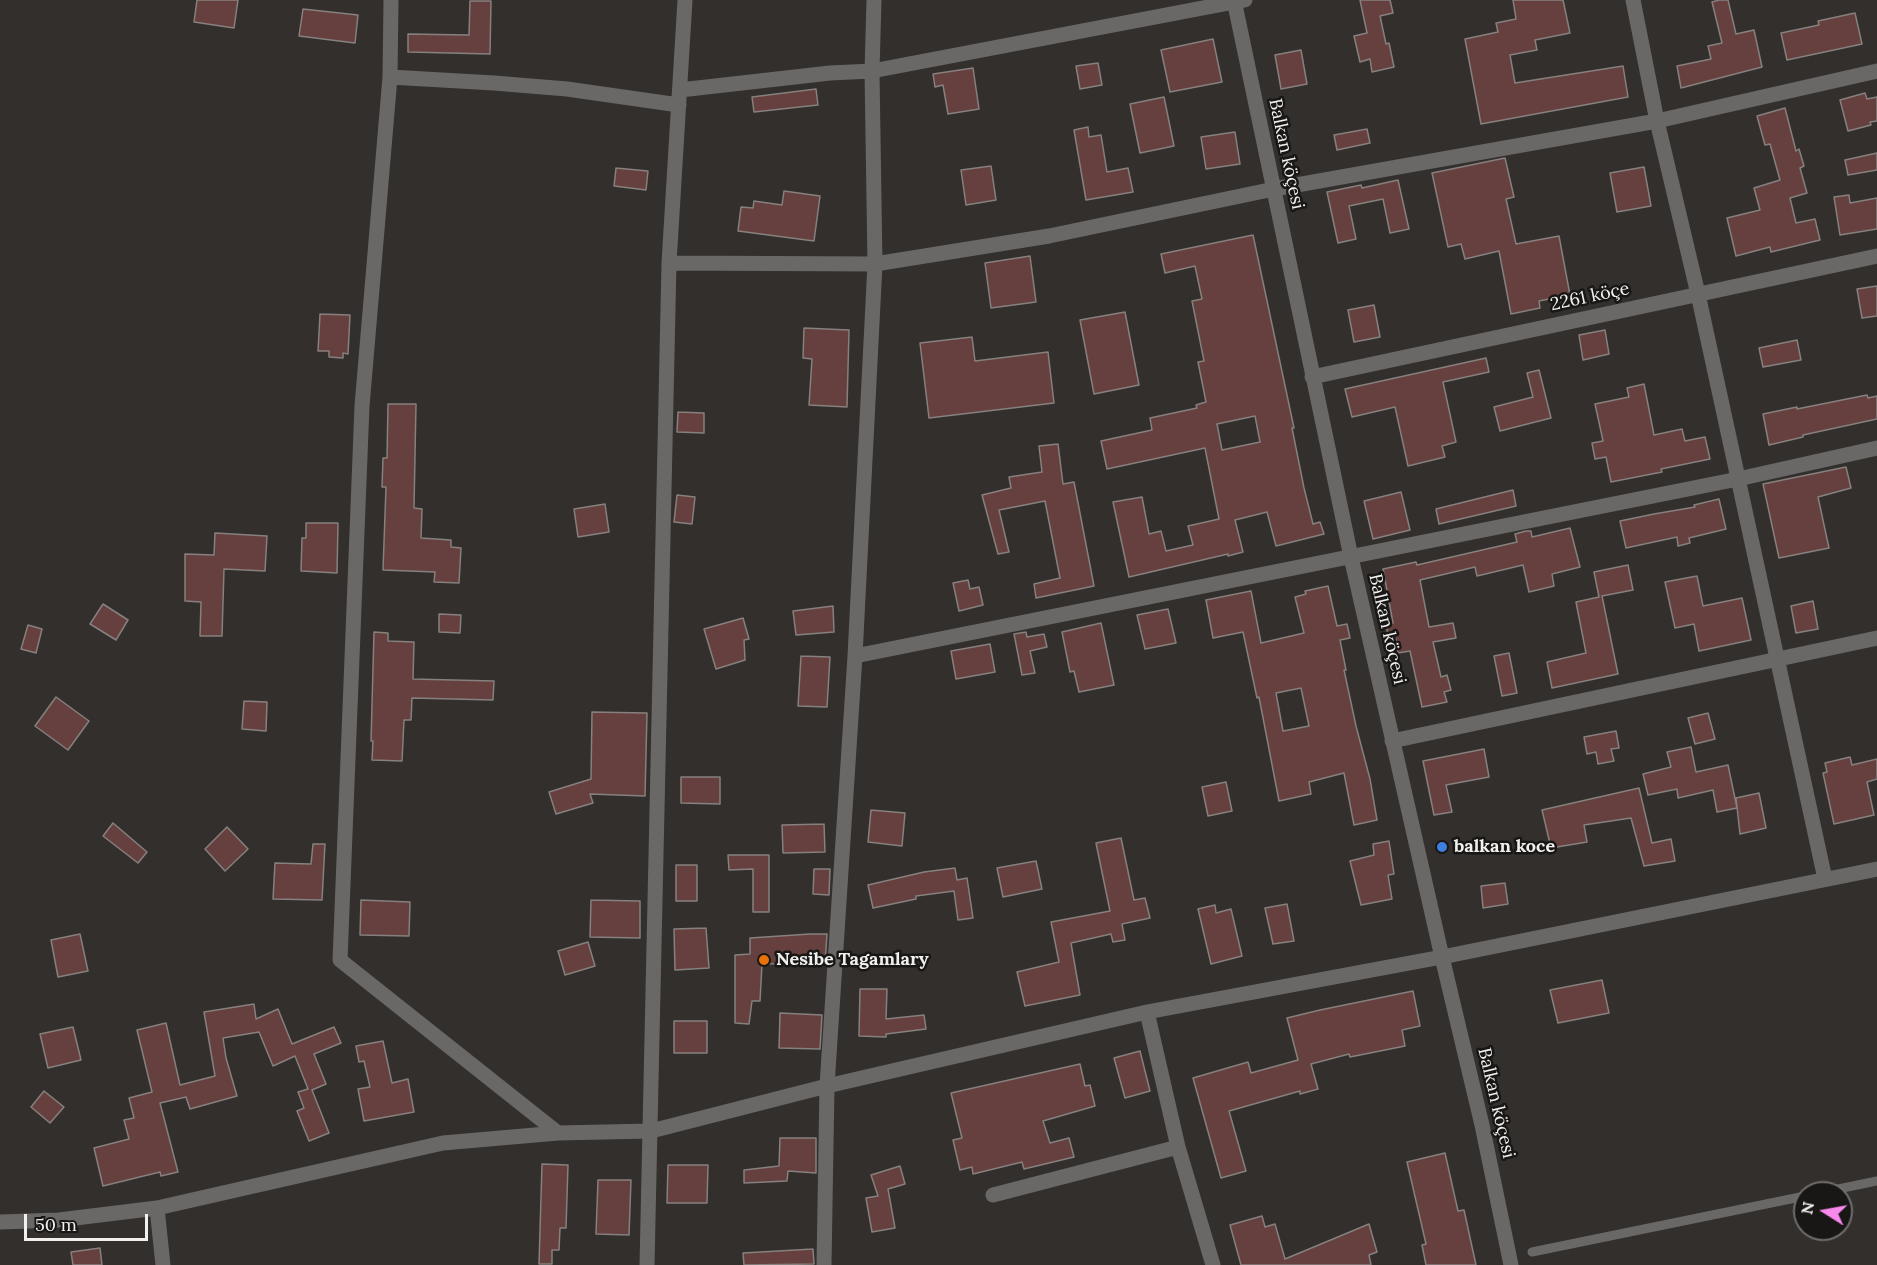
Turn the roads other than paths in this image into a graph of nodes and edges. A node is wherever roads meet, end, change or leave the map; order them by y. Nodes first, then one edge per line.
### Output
1 (391, 0) edge
2 (686, 0) edge
3 (874, 0) edge
4 (1633, 0) edge
5 (1238, 1) edge
6 (872, 71) junction
7 (1877, 71) edge
8 (390, 78) junction
9 (680, 98) junction
10 (1657, 121) junction
11 (1274, 189) junction
12 (1877, 256) edge
13 (669, 262) junction
14 (875, 264) junction
15 (1698, 294) junction
16 (1312, 377) junction
17 (1877, 448) edge
18 (1738, 479) junction
19 (1351, 557) junction
20 (1877, 638) edge
21 (855, 656) junction
22 (1778, 660) junction
23 (1392, 741) junction
24 (1877, 869) edge
25 (1825, 879) junction
26 (1442, 957) junction
27 (1147, 1012) junction
28 (827, 1086) junction
29 (651, 1131) junction
30 (558, 1132) junction
31 (1178, 1147) junction
32 (1877, 1183) edge
33 (1853, 1187) edge
34 (993, 1195) dead end
35 (1793, 1198) edge
36 (157, 1209) junction
37 (0, 1222) edge
38 (1532, 1252) dead end
39 (163, 1265) edge
40 (647, 1265) edge
41 (824, 1265) edge
42 (1213, 1265) edge
43 (1511, 1265) edge

1 - 8 street
2 - 9 street
3 - 6 street
4 - 10 street
5 - 6 street
5 - 11 street, Balkan köçesi
6 - 9 street
6 - 14 street
7 - 10 street
8 - 9 street
8 - 30 street
9 - 13 street
10 - 11 street
10 - 15 street
11 - 14 street
11 - 16 street, Balkan köçesi
12 - 15 street, 2261 köçe
13 - 14 street
13 - 29 street
14 - 21 street
15 - 16 street, 2261 köçe
15 - 18 street
16 - 19 street, Balkan köçesi
17 - 18 street
18 - 19 street
18 - 22 street
19 - 21 street
19 - 23 street, Balkan köçesi
20 - 22 street
21 - 28 street
22 - 23 street
22 - 25 street
23 - 26 street, Balkan köçesi
24 - 25 street
25 - 26 street
26 - 27 street
26 - 43 street, Balkan köçesi
27 - 28 street
27 - 31 street
28 - 29 street
28 - 41 street
29 - 30 street
29 - 40 street
30 - 36 street
31 - 34 street
31 - 42 street
32 - 33 lane
35 - 38 lane
36 - 37 street
36 - 39 street

